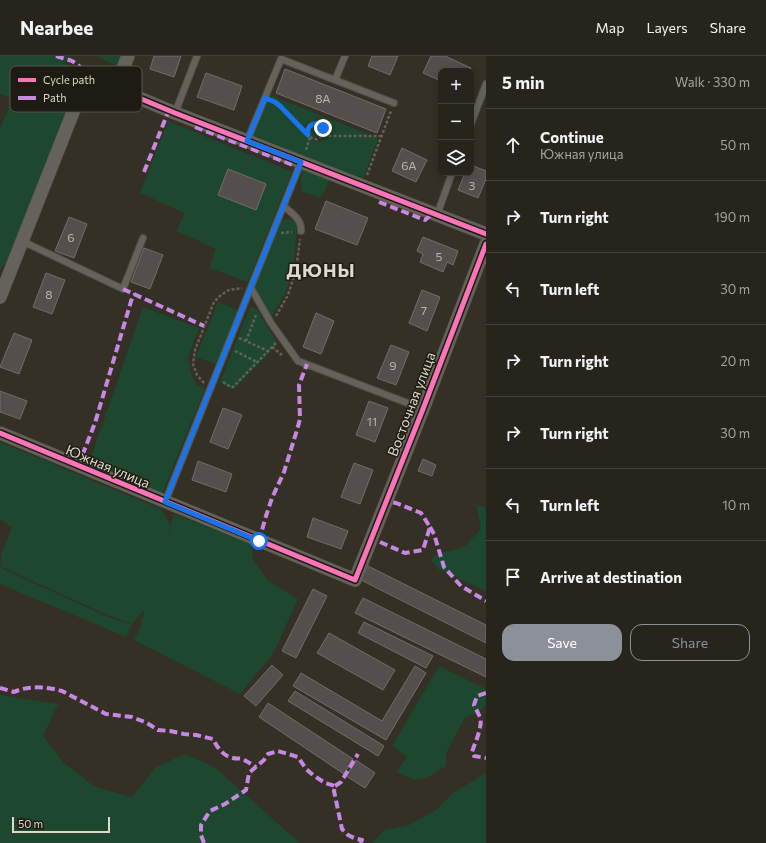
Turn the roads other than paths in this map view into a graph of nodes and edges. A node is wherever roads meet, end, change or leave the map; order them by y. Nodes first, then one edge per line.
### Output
1 (128, 56) edge
2 (197, 56) edge
3 (345, 56) edge
4 (278, 57) edge
5 (124, 66) edge
6 (335, 80) junction
7 (486, 84) edge
8 (142, 99) edge
9 (394, 103) road end
10 (73, 112) edge
11 (175, 113) junction
12 (474, 116) edge
13 (247, 141) junction
14 (301, 162) junction
15 (451, 176) edge
16 (284, 206) junction
17 (437, 215) junction
18 (301, 231) road end
19 (486, 234) edge
20 (143, 238) dead end
21 (22, 241) junction
22 (486, 244) edge
23 (251, 288) junction
24 (0, 297) edge
25 (423, 409) junction
26 (0, 433) edge
27 (165, 502) junction
28 (358, 572) joint

1 - 5 street
2 - 11 lane
3 - 6 lane
4 - 6 lane
4 - 13 lane
6 - 9 lane
7 - 12 lane
8 - 11 street
10 - 21 street
11 - 13 street
13 - 14 street
14 - 16 lane
14 - 17 street
15 - 17 lane
16 - 18 lane
16 - 23 lane
17 - 19 street
20 - 21 lane
21 - 24 street
22 - 25 street, Восточная улица
23 - 25 lane
23 - 27 lane
25 - 28 street, Восточная улица
26 - 27 street, Южная улица
27 - 28 street, Южная улица

